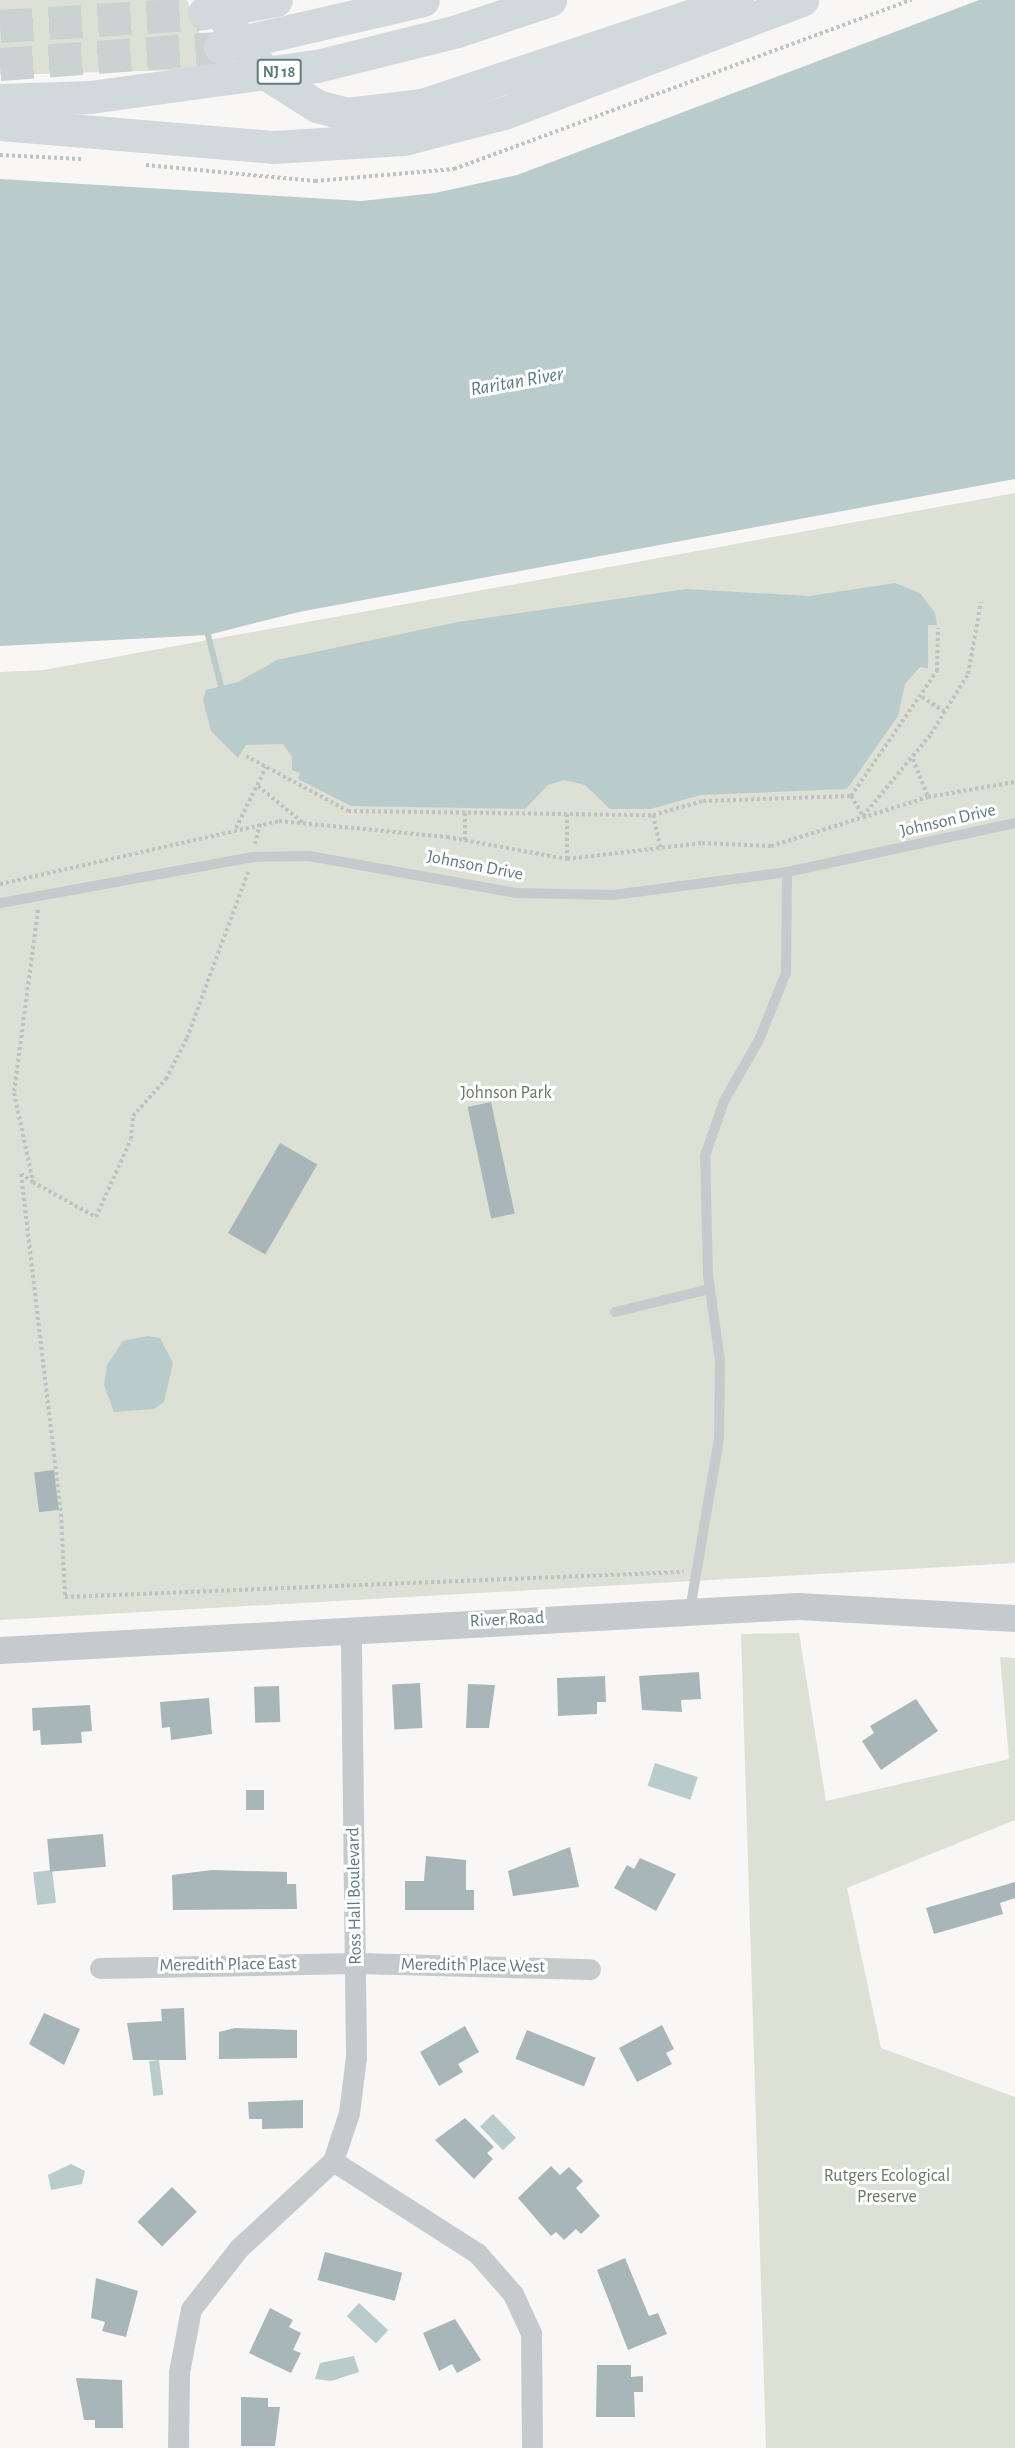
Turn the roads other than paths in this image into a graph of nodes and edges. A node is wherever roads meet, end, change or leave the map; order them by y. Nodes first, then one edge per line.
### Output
1 (276, 0) edge
2 (423, 0) edge
3 (550, 0) edge
4 (690, 0) edge
5 (737, 0) edge
6 (802, 0) edge
7 (212, 6) edge
8 (218, 48) tunnel mouth
9 (541, 62) junction
10 (0, 100) edge
11 (0, 124) edge
12 (1015, 823) edge
13 (787, 872) junction
14 (0, 903) edge
15 (710, 1289) junction
16 (615, 1312) dead end
17 (690, 1610) junction
18 (1015, 1618) edge
19 (351, 1628) junction
20 (0, 1650) edge
21 (356, 1963) junction
22 (100, 1968) dead end
23 (590, 1969) dead end
24 (333, 2161) junction
25 (178, 2448) edge
26 (532, 2448) edge

1 - 7 highway
2 - 8 highway, NJ 18
3 - 10 highway, NJ 18
4 - 9 highway
5 - 9 highway
6 - 11 highway
7 - 9 highway
12 - 13 lane, Johnson Drive
13 - 14 lane, Johnson Drive
13 - 15 lane
15 - 16 lane
15 - 17 lane
17 - 18 street, River Road
17 - 19 street, River Road
19 - 20 street, River Road
19 - 21 street, Ross Hall Boulevard
21 - 22 street, Meredith Place East
21 - 23 street, Meredith Place West
21 - 24 street, Ross Hall Boulevard
24 - 25 street
24 - 26 street

